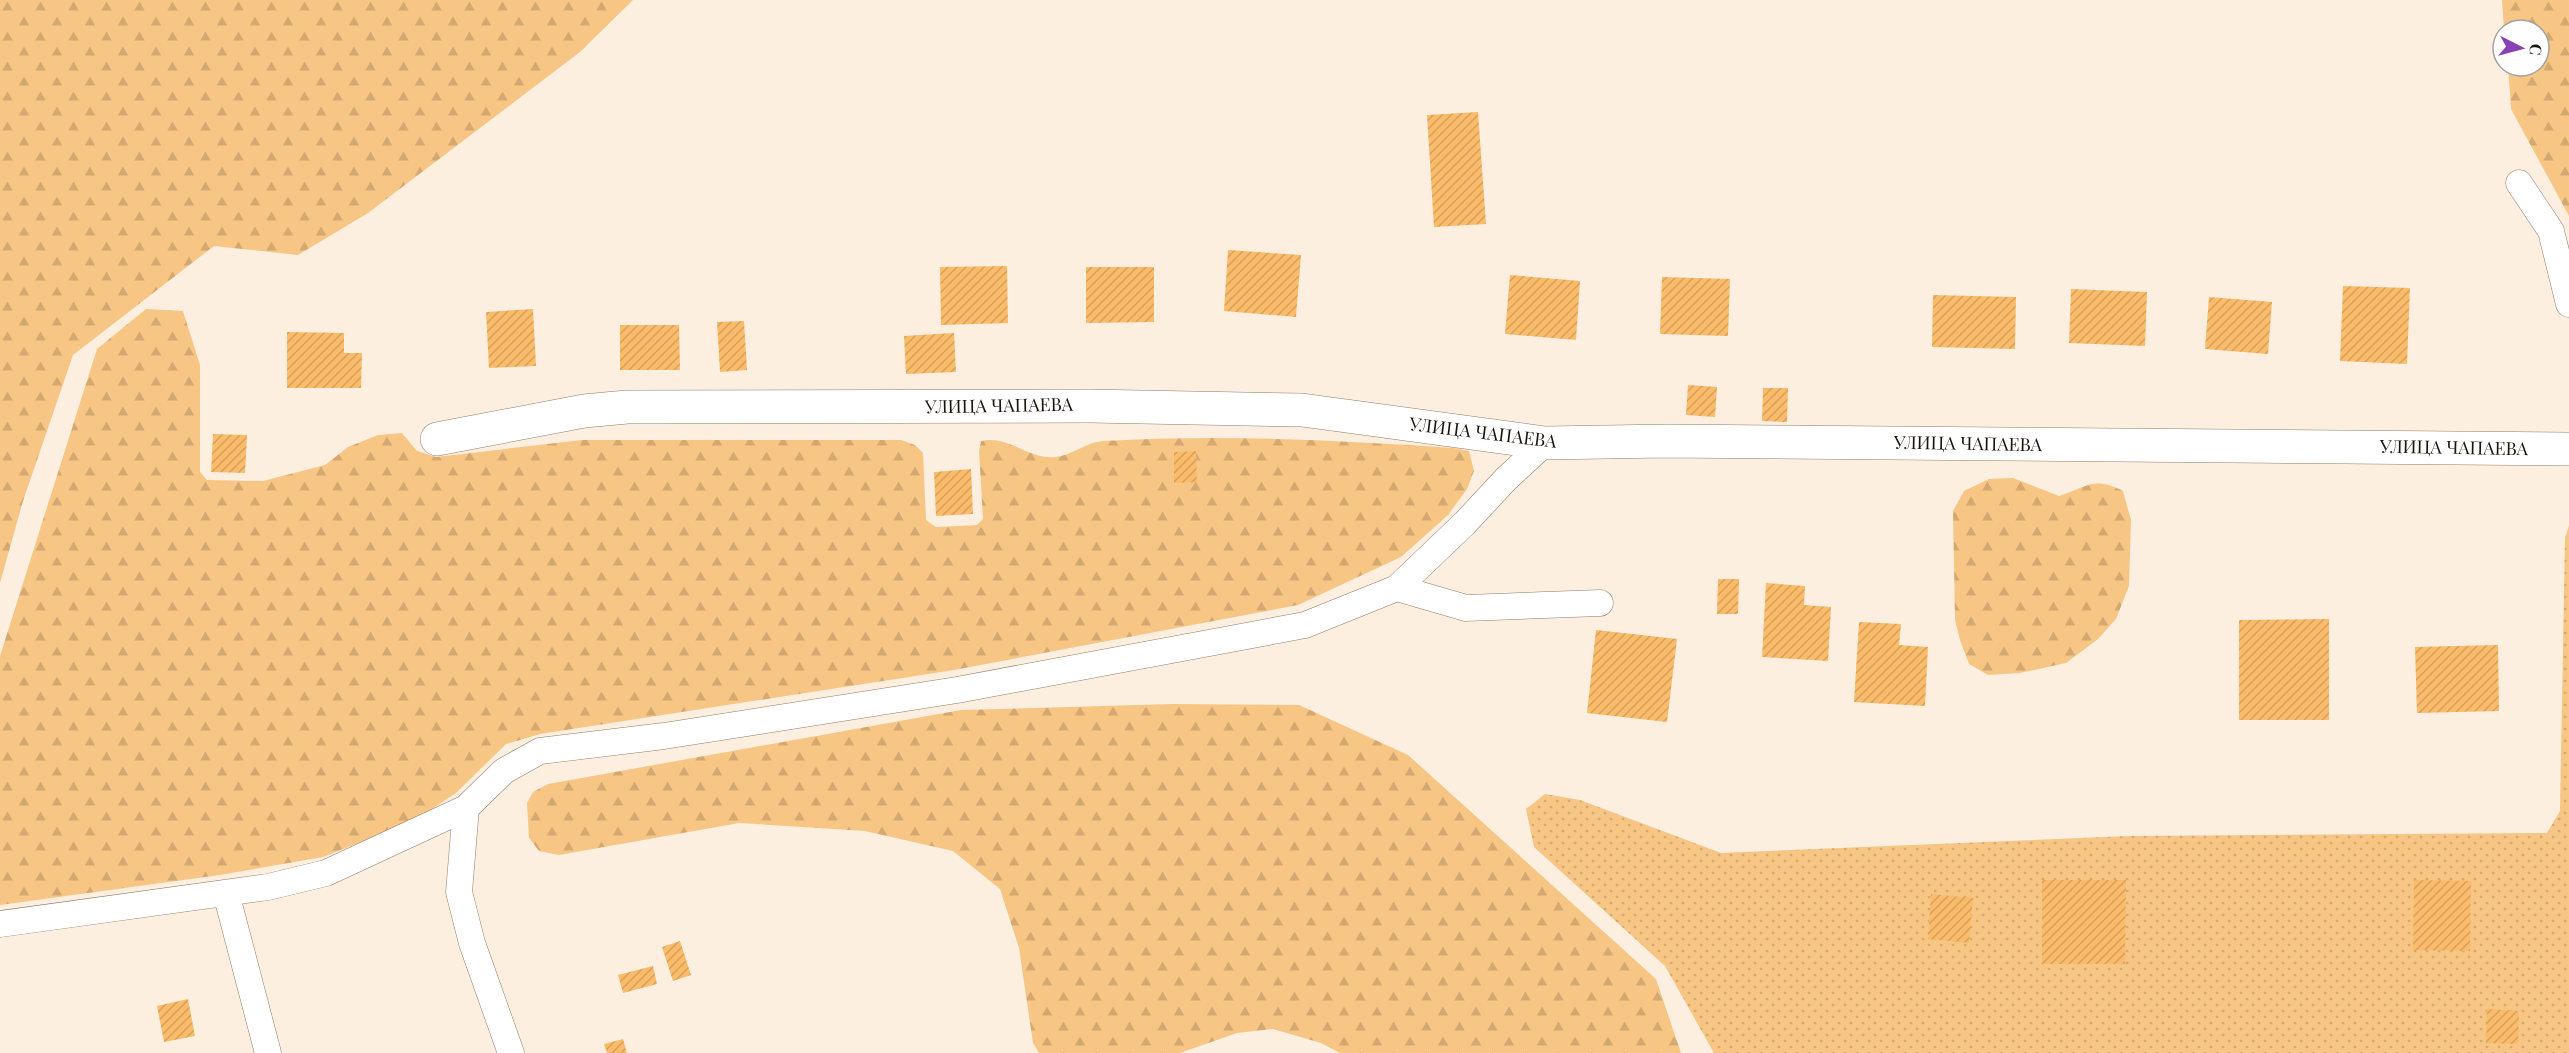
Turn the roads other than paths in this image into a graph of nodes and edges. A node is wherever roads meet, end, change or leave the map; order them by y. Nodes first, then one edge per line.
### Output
1 (2519, 183) dead end
2 (2569, 304) edge
3 (437, 439) dead end
4 (1545, 443) junction
5 (2569, 449) edge
6 (1397, 588) junction
7 (1600, 603) dead end
8 (466, 808) junction
9 (226, 892) junction
10 (0, 924) edge
11 (268, 1053) edge
12 (511, 1053) edge

1 - 2 lane
3 - 4 street, УЛИЦА ЧАПАЕВА
4 - 5 street, УЛИЦА ЧАПАЕВА
4 - 6 lane
6 - 7 lane
6 - 8 lane
8 - 9 lane
8 - 12 lane
9 - 10 lane
9 - 11 lane

